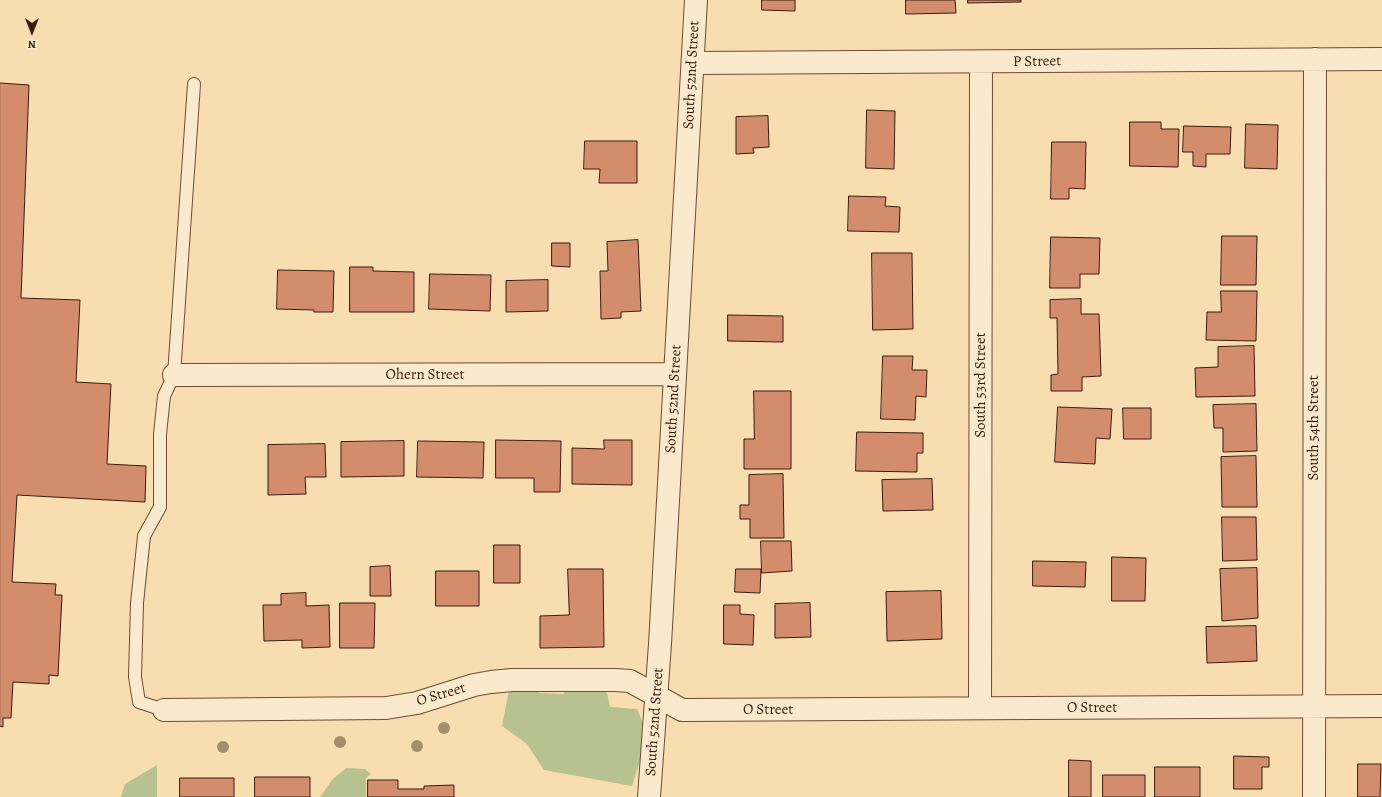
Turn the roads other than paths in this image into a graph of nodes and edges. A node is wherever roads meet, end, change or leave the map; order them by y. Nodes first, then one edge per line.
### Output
1 (696, 0) edge
2 (1315, 59) junction
3 (1382, 59) edge
4 (981, 62) junction
5 (693, 63) junction
6 (194, 84) dead end
7 (675, 374) junction
8 (174, 375) junction
9 (656, 696) junction
10 (1382, 706) edge
11 (1314, 707) junction
12 (980, 708) junction
13 (164, 710) joint
14 (649, 797) edge
15 (1314, 797) edge

1 - 5 street, South 52nd Street
2 - 3 street, P Street
2 - 4 street, P Street
2 - 11 street, South 54th Street
4 - 5 street, P Street
4 - 12 street, South 53rd Street
5 - 7 street, South 52nd Street
6 - 8 lane
7 - 8 street, Ohern Street
7 - 9 street, South 52nd Street
8 - 13 lane
9 - 12 street, O Street
9 - 13 street, O Street
9 - 14 street, South 52nd Street
10 - 11 street, O Street
11 - 12 street, O Street
11 - 15 street, South 54th Street

